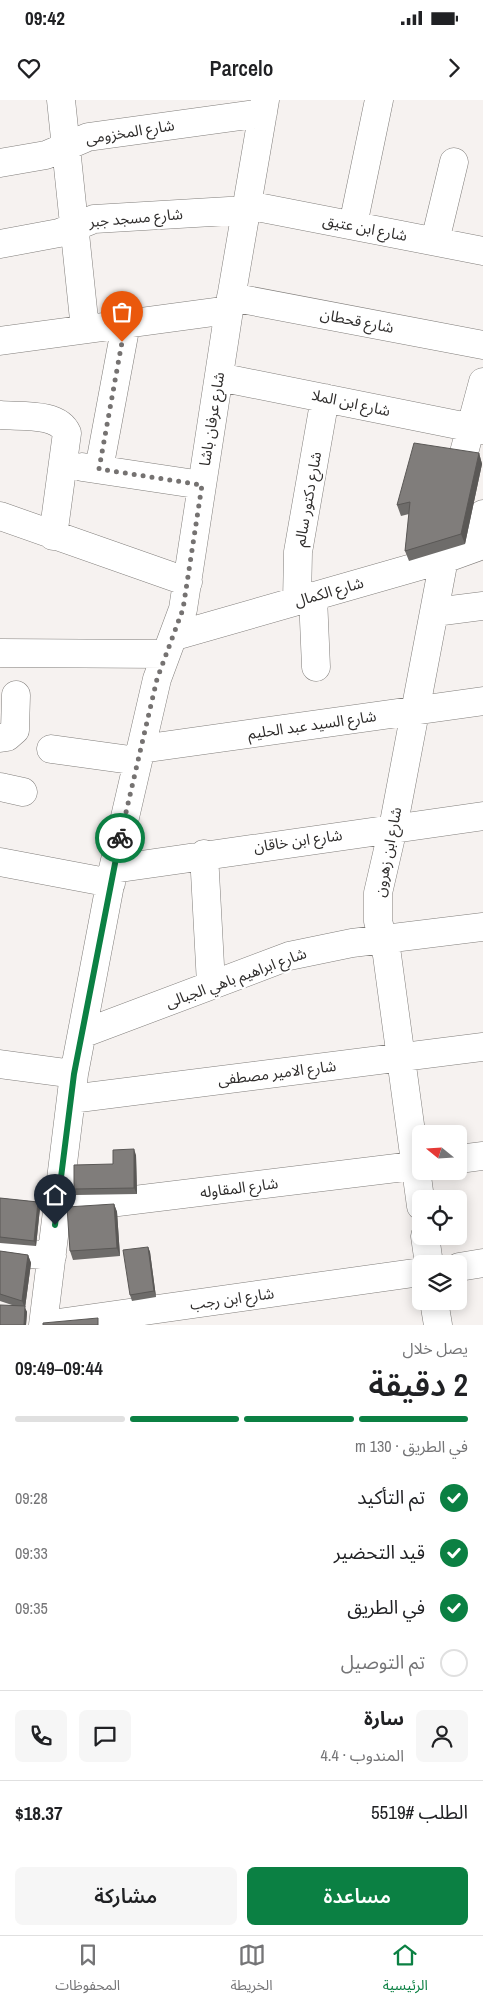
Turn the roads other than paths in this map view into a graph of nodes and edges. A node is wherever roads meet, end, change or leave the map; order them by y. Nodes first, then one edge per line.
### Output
1 (61, 100) edge
2 (380, 100) edge
3 (264, 107) edge
4 (67, 146) junction
5 (454, 162) dead end
6 (0, 163) edge
7 (246, 207) junction
8 (353, 225) junction
9 (74, 227) junction
10 (435, 241) junction
11 (0, 244) edge
12 (483, 251) edge
13 (230, 304) junction
14 (126, 324) junction
15 (85, 329) junction
16 (0, 340) edge
17 (483, 345) edge
18 (219, 377) junction
19 (483, 382) edge
20 (326, 398) junction
21 (0, 415) edge
22 (477, 429) edge
23 (63, 464) junction
24 (99, 469) junction
25 (202, 485) junction
26 (483, 514) edge
27 (0, 516) edge
28 (53, 536) junction
29 (479, 547) edge
30 (440, 560) junction
31 (188, 582) junction
32 (305, 599) junction
33 (483, 606) edge
34 (435, 612) junction
35 (170, 645) junction
36 (0, 653) edge
37 (316, 667) dead end
38 (16, 695) dead end
39 (483, 702) edge
40 (416, 710) junction
41 (0, 738) edge
42 (50, 749) dead end
43 (139, 755) junction
44 (483, 816) edge
45 (393, 828) junction
46 (204, 854) junction
47 (0, 862) edge
48 (112, 876) junction
49 (483, 927) edge
50 (381, 940) junction
51 (211, 984) junction
52 (82, 1034) junction
53 (483, 1047) edge
54 (400, 1057) junction
55 (0, 1064) edge
56 (72, 1087) junction
57 (412, 1129) edge
58 (483, 1156) edge
59 (468, 1158) edge
60 (412, 1166) edge
61 (57, 1210) junction
62 (0, 1251) edge
63 (52, 1256) junction
64 (483, 1263) edge
65 (467, 1266) edge
66 (412, 1273) edge
67 (436, 1310) edge
68 (43, 1325) edge
69 (438, 1325) edge

1 - 4 street
2 - 8 street
3 - 4 street, شارع المخزومى
3 - 7 street, شارع عرفان باشا
4 - 6 street, شارع المخزومى
4 - 9 street
5 - 10 street
7 - 8 street, شارع ابن عتيق
7 - 9 street, شارع مسجد جبر
7 - 13 street, شارع عرفان باشا
8 - 10 street, شارع ابن عتيق
9 - 11 street, شارع مسجد جبر
9 - 15 street
10 - 12 street, شارع ابن عتيق
13 - 14 street, شارع قحطان
13 - 17 street, شارع قحطان
13 - 18 street, شارع عرفان باشا
14 - 15 street, شارع قحطان
14 - 24 street
15 - 16 street, شارع قحطان
18 - 20 street, شارع ابن الملا
18 - 25 street, شارع عرفان باشا
19 - 22 street
20 - 22 street, شارع ابن الملا
20 - 32 street, شارع دكتور سالم
21 - 23 street
22 - 30 street
23 - 24 street
23 - 28 street
24 - 25 street
25 - 31 street, شارع عرفان باشا
26 - 29 street
27 - 28 street
28 - 31 street
29 - 30 street, شارع الكمال
30 - 32 street, شارع الكمال
30 - 34 street, شارع ابن زهرون
31 - 35 street, شارع عرفان باشا
32 - 35 street, شارع الكمال
32 - 37 street, شارع دكتور سالم
33 - 34 street
34 - 40 street, شارع ابن زهرون
35 - 36 street, شارع الكمال
35 - 43 street, شارع عرفان باشا
38 - 41 street
39 - 40 street, شارع السيد عبد الحليم
40 - 43 street, شارع السيد عبد الحليم
40 - 45 street, شارع ابن زهرون
42 - 43 street, شارع السيد عبد الحليم
43 - 48 street, شارع عرفان باشا
44 - 45 street, شارع ابن خاقان
45 - 46 street, شارع ابن خاقان
45 - 50 street, شارع ابن زهرون
46 - 48 street, شارع ابن خاقان
46 - 51 street
47 - 48 street
48 - 52 street, شارع عرفان باشا
49 - 50 street, شارع ابراهيم باهي الجبالى
50 - 51 street, شارع ابراهيم باهي الجبالى
50 - 54 street, شارع ابن زهرون
51 - 52 street, شارع ابراهيم باهي الجبالى
52 - 56 street, شارع عرفان باشا
53 - 54 street, شارع الامير مصطفى
54 - 56 street, شارع الامير مصطفى
54 - 57 street, شارع ابن زهرون
55 - 56 street, شارع الامير مصطفى
56 - 61 street, شارع عرفان باشا
58 - 59 street
60 - 61 street, شارع المقاوله
61 - 63 street, شارع عرفان باشا
62 - 63 street
63 - 68 street, شارع عرفان باشا
64 - 65 street
66 - 68 street, شارع ابن رجب
67 - 69 street

